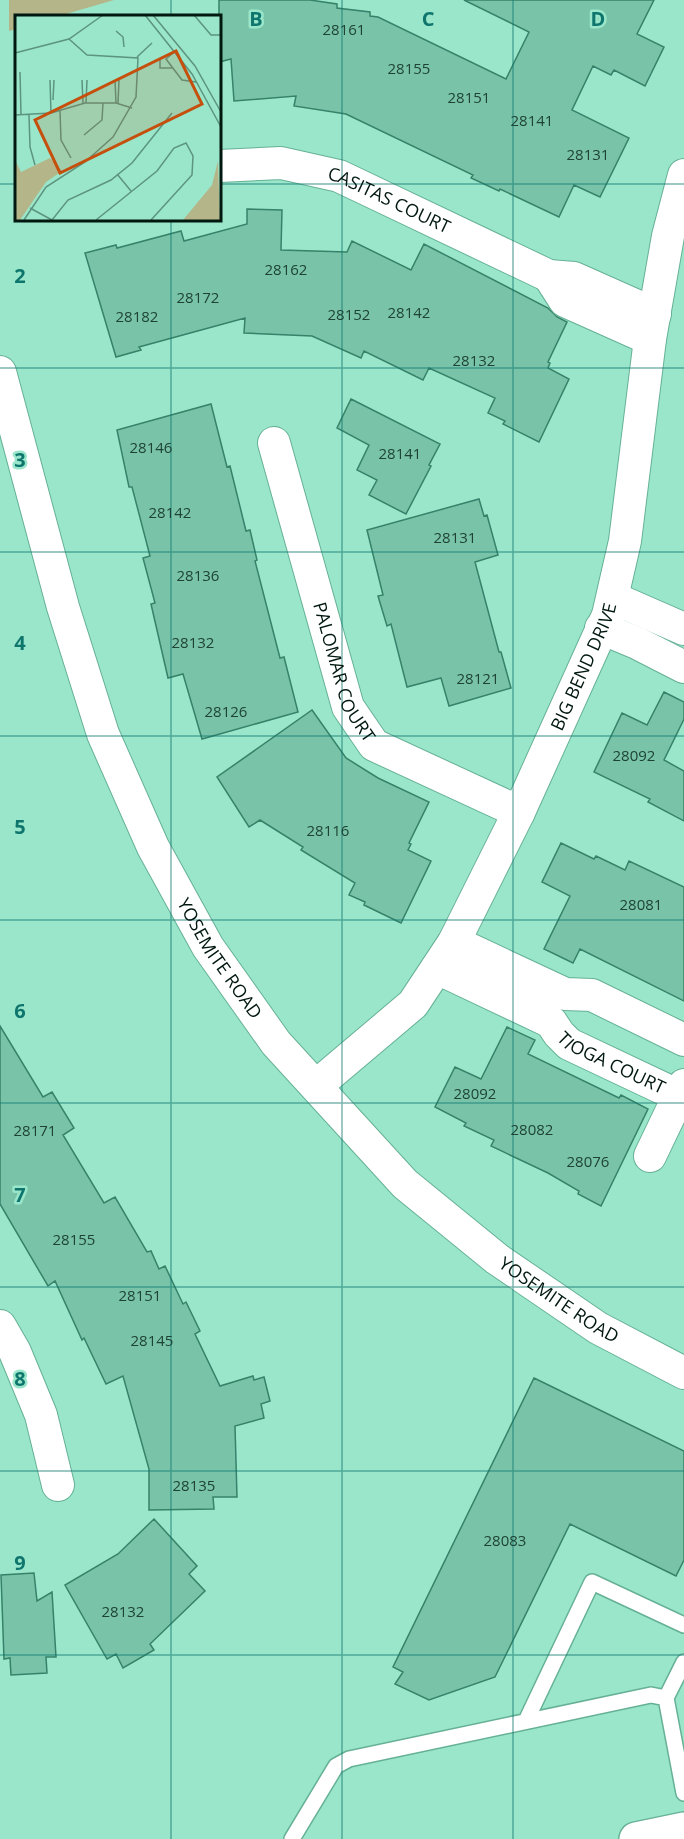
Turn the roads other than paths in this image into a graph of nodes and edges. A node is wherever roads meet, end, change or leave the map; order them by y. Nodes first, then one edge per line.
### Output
1 (220, 165) edge
2 (684, 175) edge
3 (678, 225) edge
4 (653, 327) junction
5 (0, 372) edge
6 (274, 443) dead end
7 (613, 598) junction
8 (601, 628) junction
9 (684, 629) edge
10 (684, 667) edge
11 (519, 812) junction
12 (454, 942) junction
13 (437, 968) junction
14 (565, 994) junction
15 (551, 1022) junction
16 (684, 1040) edge
17 (316, 1086) junction
18 (681, 1090) edge
19 (650, 1156) dead end
20 (0, 1326) edge
21 (684, 1373) edge
22 (58, 1485) dead end
23 (684, 1625) edge
24 (684, 1662) edge
25 (666, 1698) junction
26 (526, 1721) junction
27 (684, 1793) edge
28 (684, 1829) edge
29 (292, 1839) edge
30 (636, 1839) edge

1 - 4 street, CASITAS COURT
2 - 3 street, BIG BEND DRIVE
3 - 4 street, BIG BEND DRIVE
4 - 7 street, BIG BEND DRIVE
5 - 17 street, YOSEMITE ROAD
6 - 11 street, PALOMAR COURT
7 - 8 street, BIG BEND DRIVE
7 - 9 street
8 - 10 street
8 - 11 street, BIG BEND DRIVE
11 - 12 street, BIG BEND DRIVE
12 - 13 street, BIG BEND DRIVE
12 - 14 street
13 - 15 street, TIOGA COURT
13 - 17 street, BIG BEND DRIVE
14 - 15 street, TIOGA COURT
14 - 16 street
15 - 18 street, TIOGA COURT
17 - 21 street, YOSEMITE ROAD
18 - 19 street, TIOGA COURT
20 - 22 street
23 - 26 lane
24 - 25 lane
25 - 26 lane
25 - 27 lane
26 - 29 lane
28 - 30 main road

